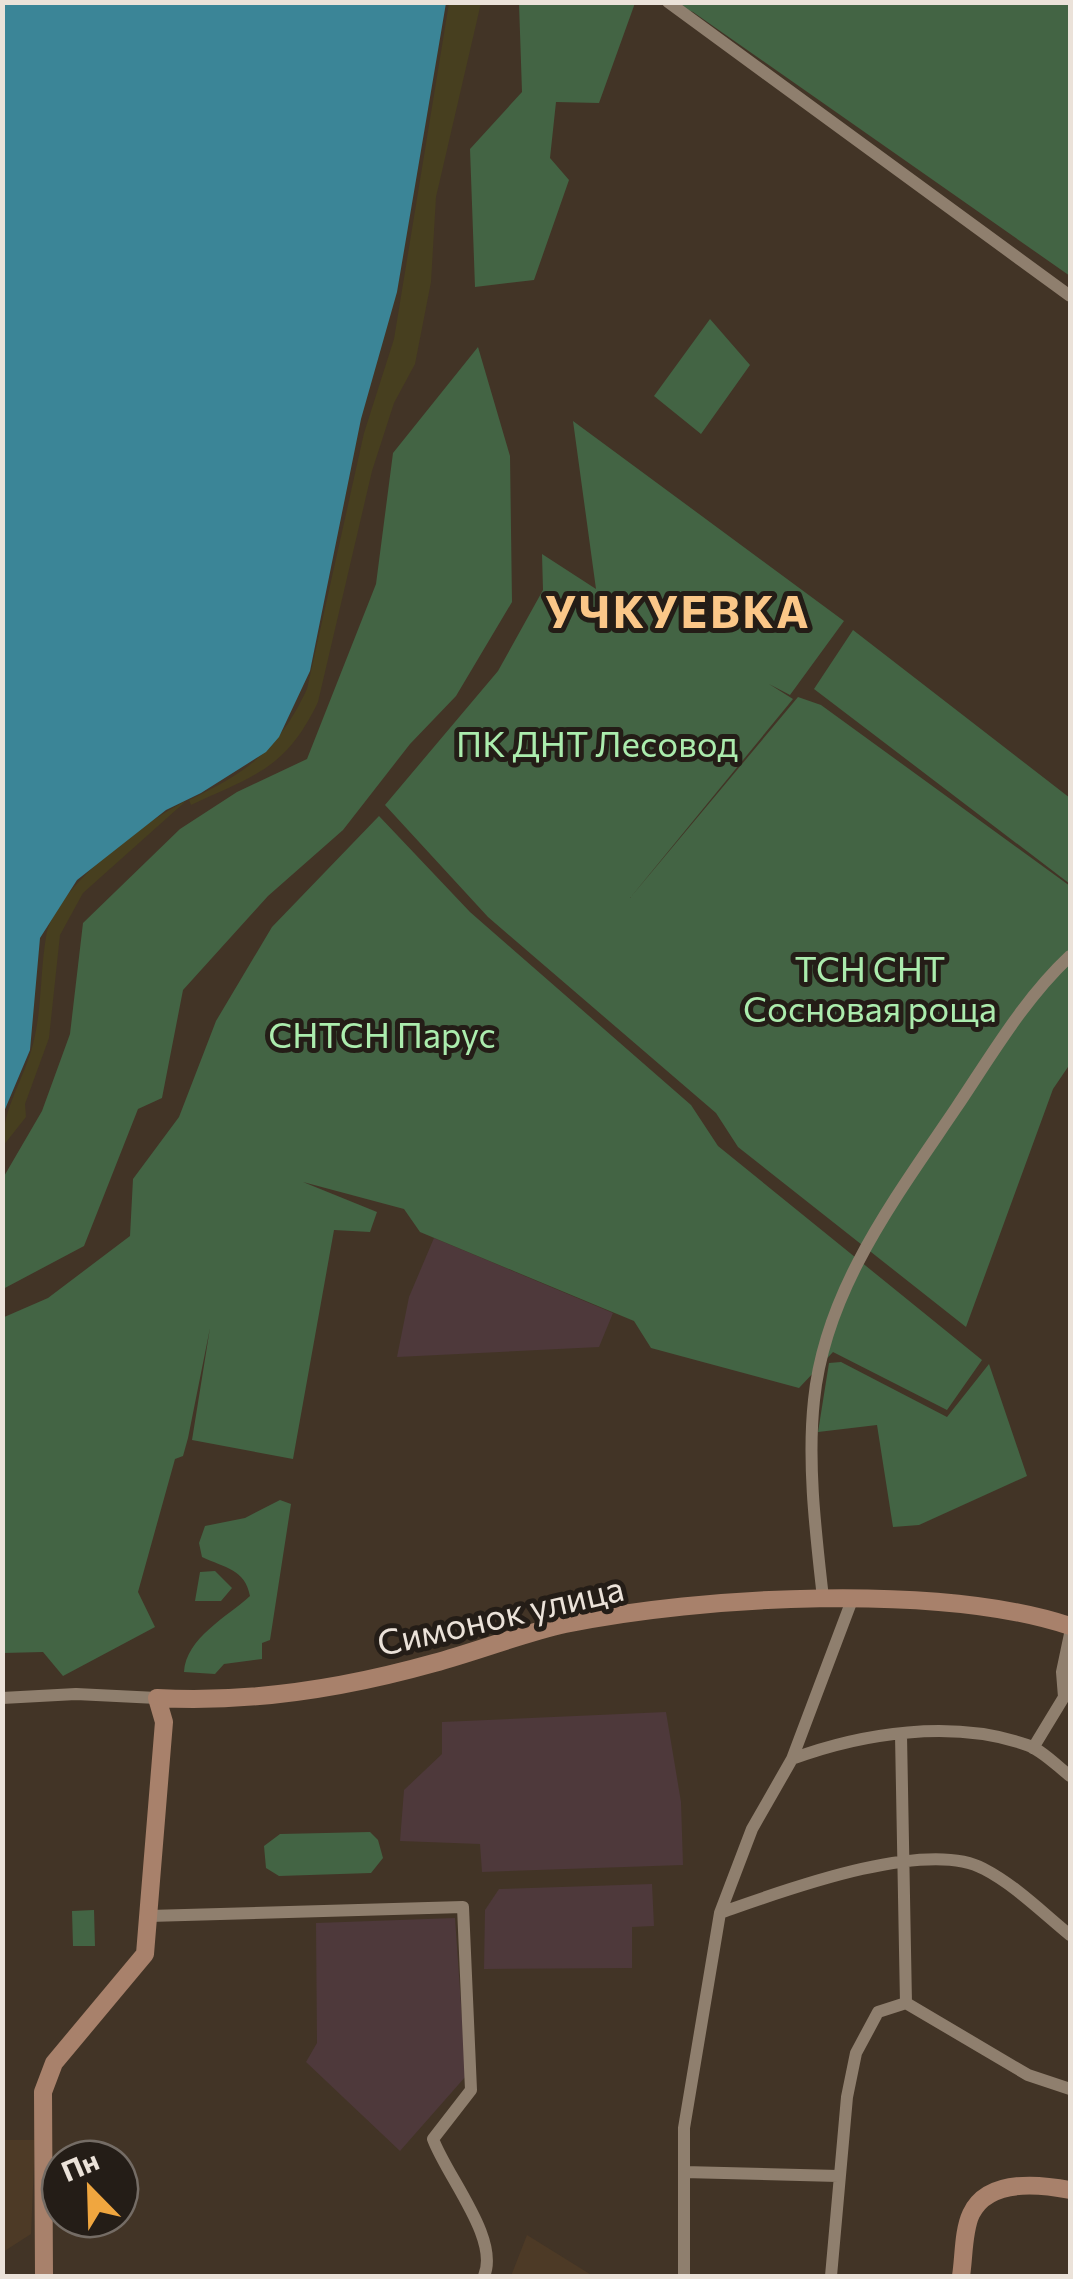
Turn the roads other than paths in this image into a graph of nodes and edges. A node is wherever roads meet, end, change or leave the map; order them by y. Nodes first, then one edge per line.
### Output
1 (668, 2) edge
2 (1070, 296) edge
3 (1070, 956) edge
4 (822, 1598) junction
5 (852, 1600) junction
6 (1070, 1626) edge
7 (1070, 1634) edge
8 (1067, 1688) edge
9 (2, 1698) edge
10 (157, 1698) junction
11 (901, 1735) junction
12 (1033, 1748) junction
13 (792, 1759) junction
14 (1070, 1776) edge
15 (904, 1863) junction
16 (720, 1912) junction
17 (149, 1916) junction
18 (1070, 1934) edge
19 (906, 2002) junction
20 (1070, 2089) edge
21 (684, 2172) junction
22 (838, 2176) junction
23 (1070, 2190) edge
24 (44, 2276) edge
25 (484, 2276) edge
26 (684, 2276) edge
27 (831, 2276) edge
28 (961, 2276) edge

1 - 2 street
3 - 4 street
4 - 5 street, Симонок улица
4 - 10 street, Симонок улица
5 - 6 street, Симонок улица
5 - 13 street
7 - 8 street
8 - 12 street
9 - 10 street, Симонок улица
10 - 17 street
11 - 12 street
11 - 13 street
11 - 15 street
12 - 14 street
13 - 16 street
15 - 16 street
15 - 18 street
15 - 19 street
16 - 21 street
17 - 24 street
17 - 25 street
19 - 20 street
19 - 22 street
21 - 22 street
21 - 26 street
22 - 27 street
23 - 28 street

